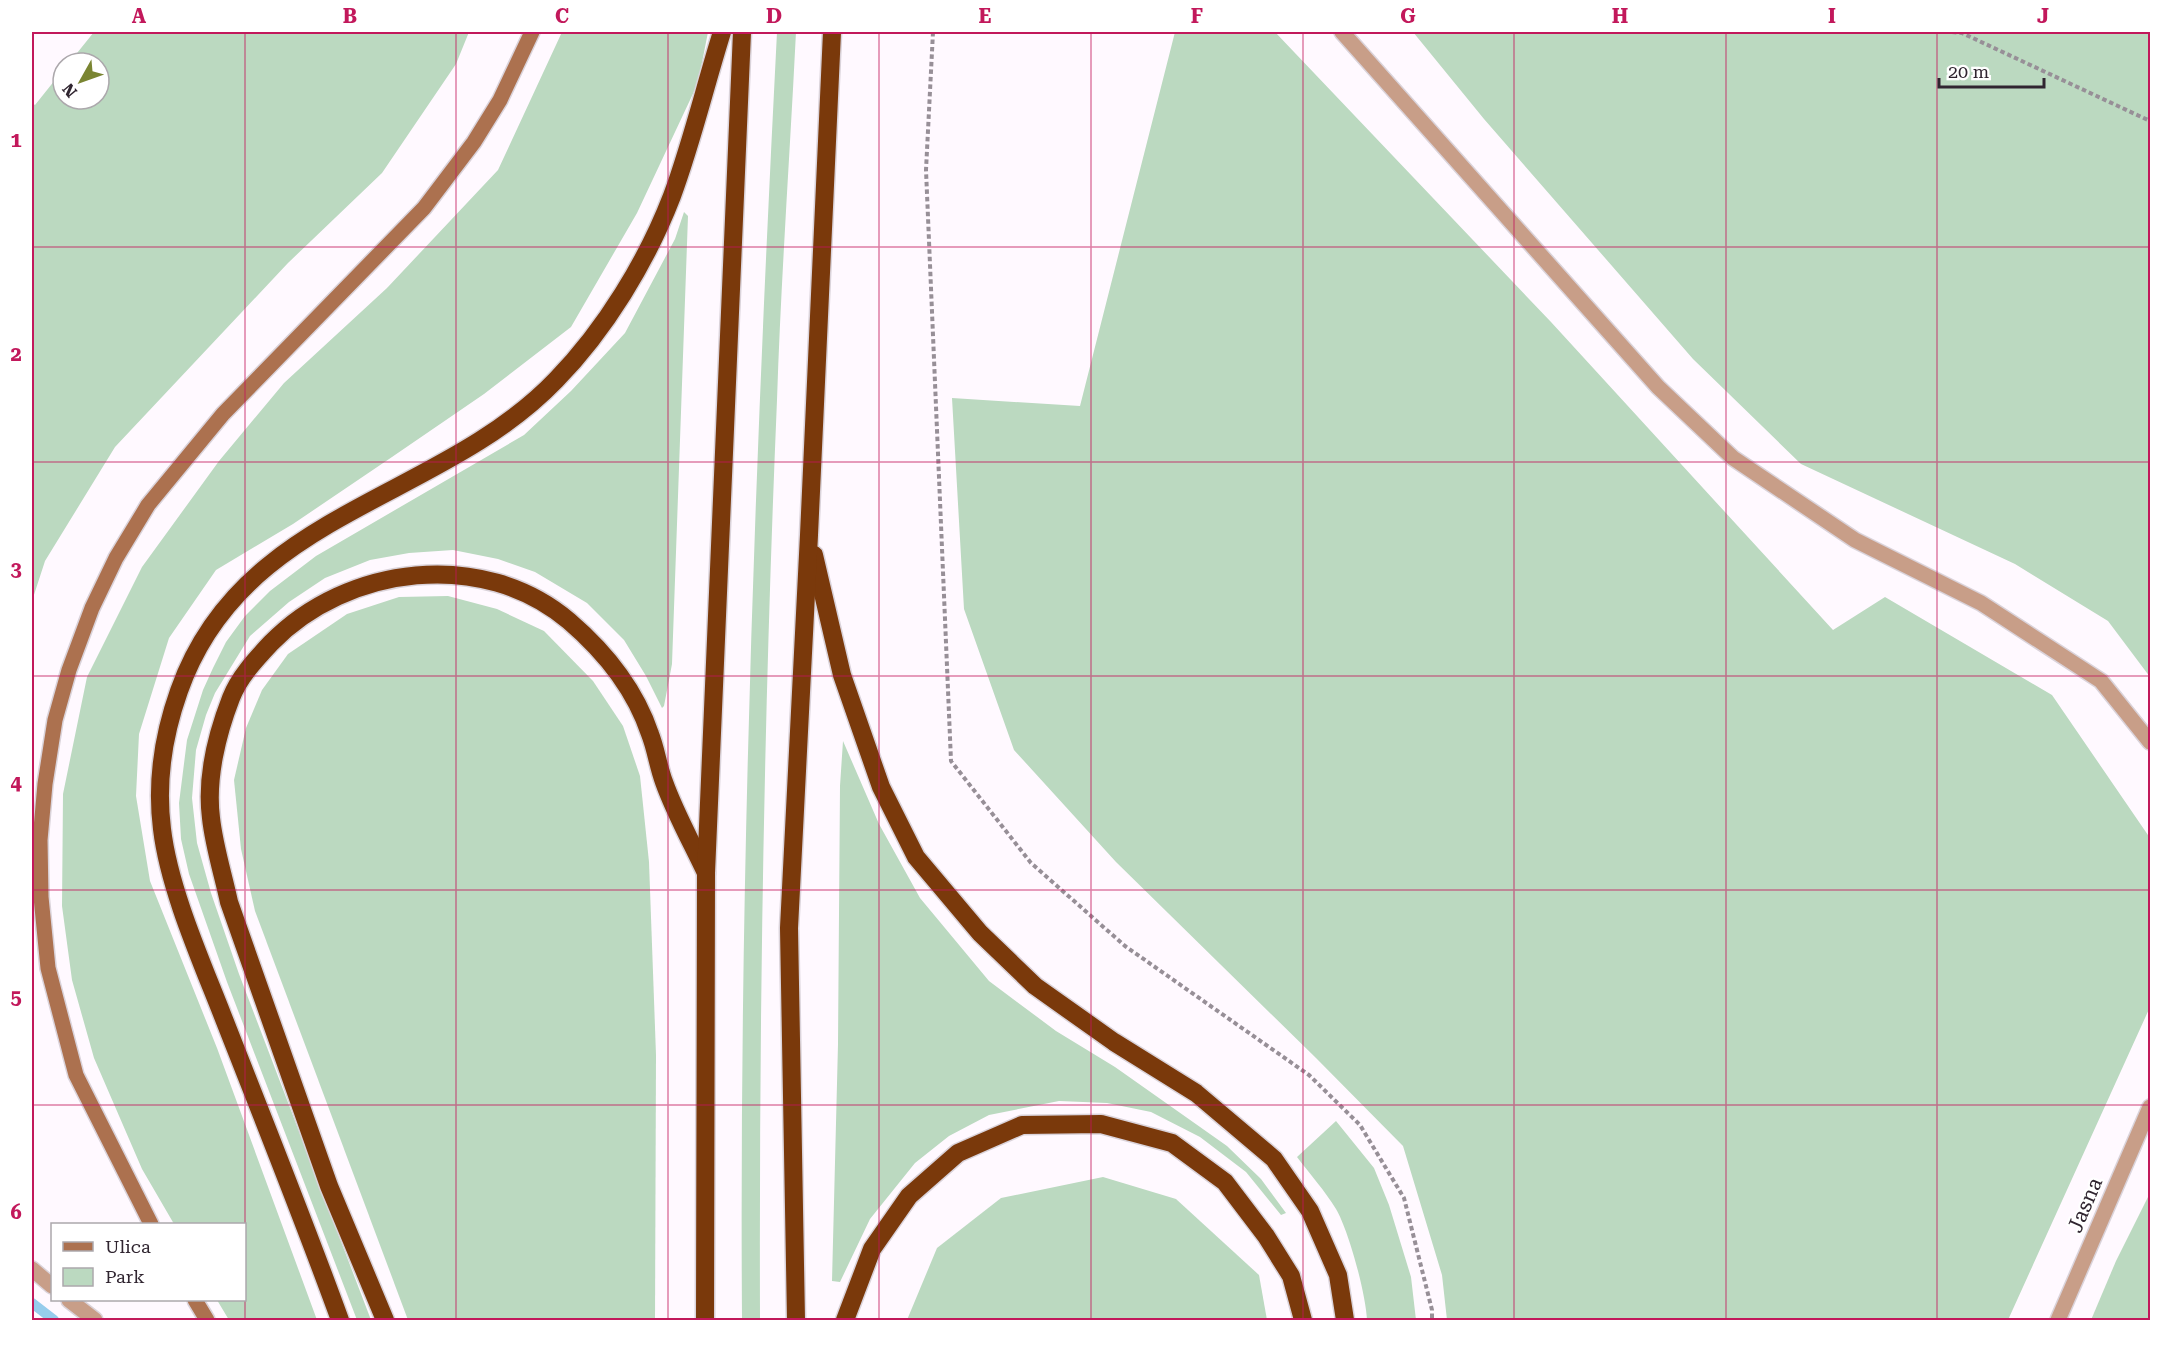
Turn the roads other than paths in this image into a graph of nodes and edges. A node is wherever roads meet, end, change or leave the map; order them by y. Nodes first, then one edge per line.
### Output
1 (532, 32) edge
2 (722, 32) edge
3 (742, 32) edge
4 (832, 32) edge
5 (1342, 32) edge
6 (809, 535) junction
7 (2151, 742) edge
8 (706, 873) junction
9 (2151, 1107) edge
10 (150, 1223) edge
11 (32, 1269) edge
12 (51, 1285) edge
13 (71, 1301) edge
14 (196, 1301) edge
15 (95, 1320) edge
16 (205, 1320) edge
17 (340, 1320) edge
18 (385, 1320) edge
19 (705, 1320) edge
20 (796, 1320) edge
21 (845, 1320) edge
22 (1303, 1320) edge
23 (1345, 1320) edge
24 (2058, 1320) edge

1 - 10 street
2 - 17 highway
3 - 8 highway
4 - 6 highway
5 - 7 street
6 - 20 highway
6 - 23 highway
8 - 18 highway
8 - 19 highway
9 - 24 street, Jasna
11 - 12 street
13 - 15 street
14 - 16 street
21 - 22 highway

